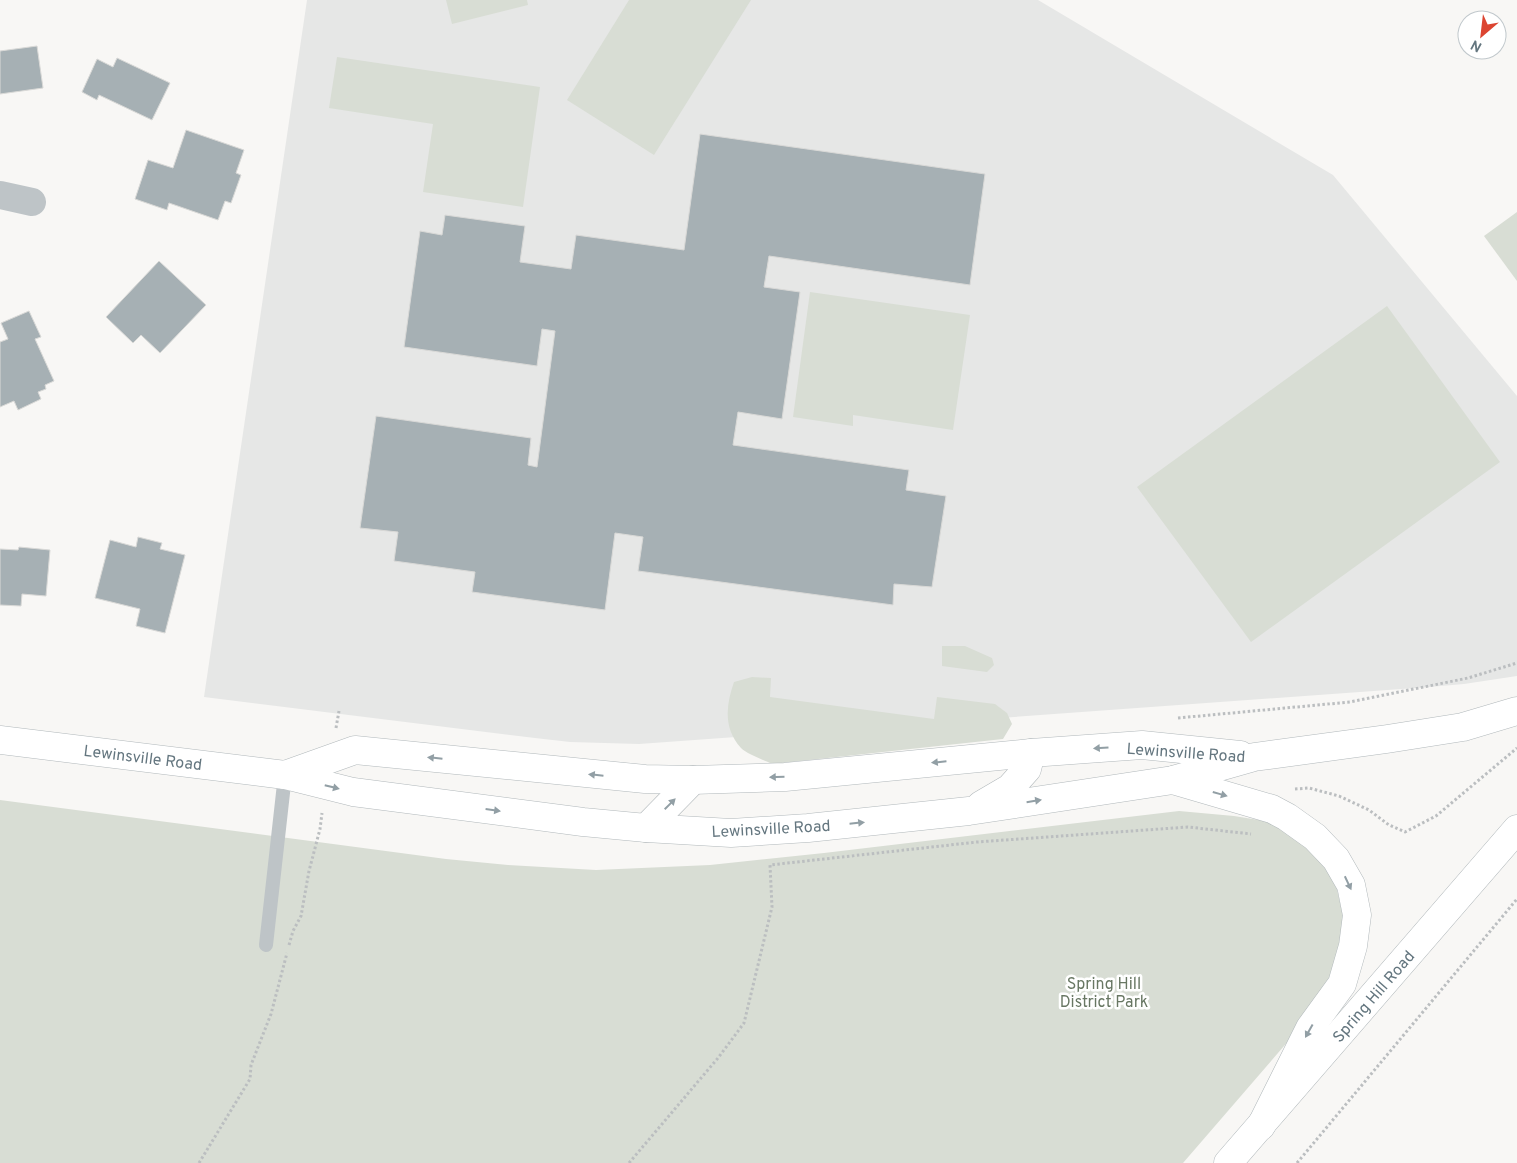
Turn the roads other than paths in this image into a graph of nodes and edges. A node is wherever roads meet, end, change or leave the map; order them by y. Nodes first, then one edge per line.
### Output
1 (0, 195) edge
2 (32, 202) dead end
3 (1517, 698) edge
4 (1517, 711) edge
5 (1463, 727) junction
6 (0, 740) edge
7 (1031, 753) junction
8 (1254, 757) junction
9 (285, 775) junction
10 (693, 780) junction
11 (1173, 780) junction
12 (969, 811) junction
13 (646, 828) junction
14 (1517, 828) edge
15 (266, 946) dead end
16 (1261, 1126) junction
17 (1228, 1163) edge

1 - 2 street
3 - 5 main road
4 - 5 main road, Lewinsville Road
5 - 8 main road, Lewinsville Road
6 - 9 main road, Lewinsville Road
8 -> 7 main road, Lewinsville Road
7 -> 10 main road, Lewinsville Road
7 - 12 main road
8 - 11 main road, Lewinsville Road
10 -> 9 main road, Lewinsville Road
9 -> 13 main road, Lewinsville Road
9 - 15 lane
13 -> 10 main road
12 -> 11 main road, Lewinsville Road
11 -> 16 main road
13 -> 12 main road, Lewinsville Road
14 - 16 main road, Spring Hill Road
16 - 17 main road, Spring Hill Road

